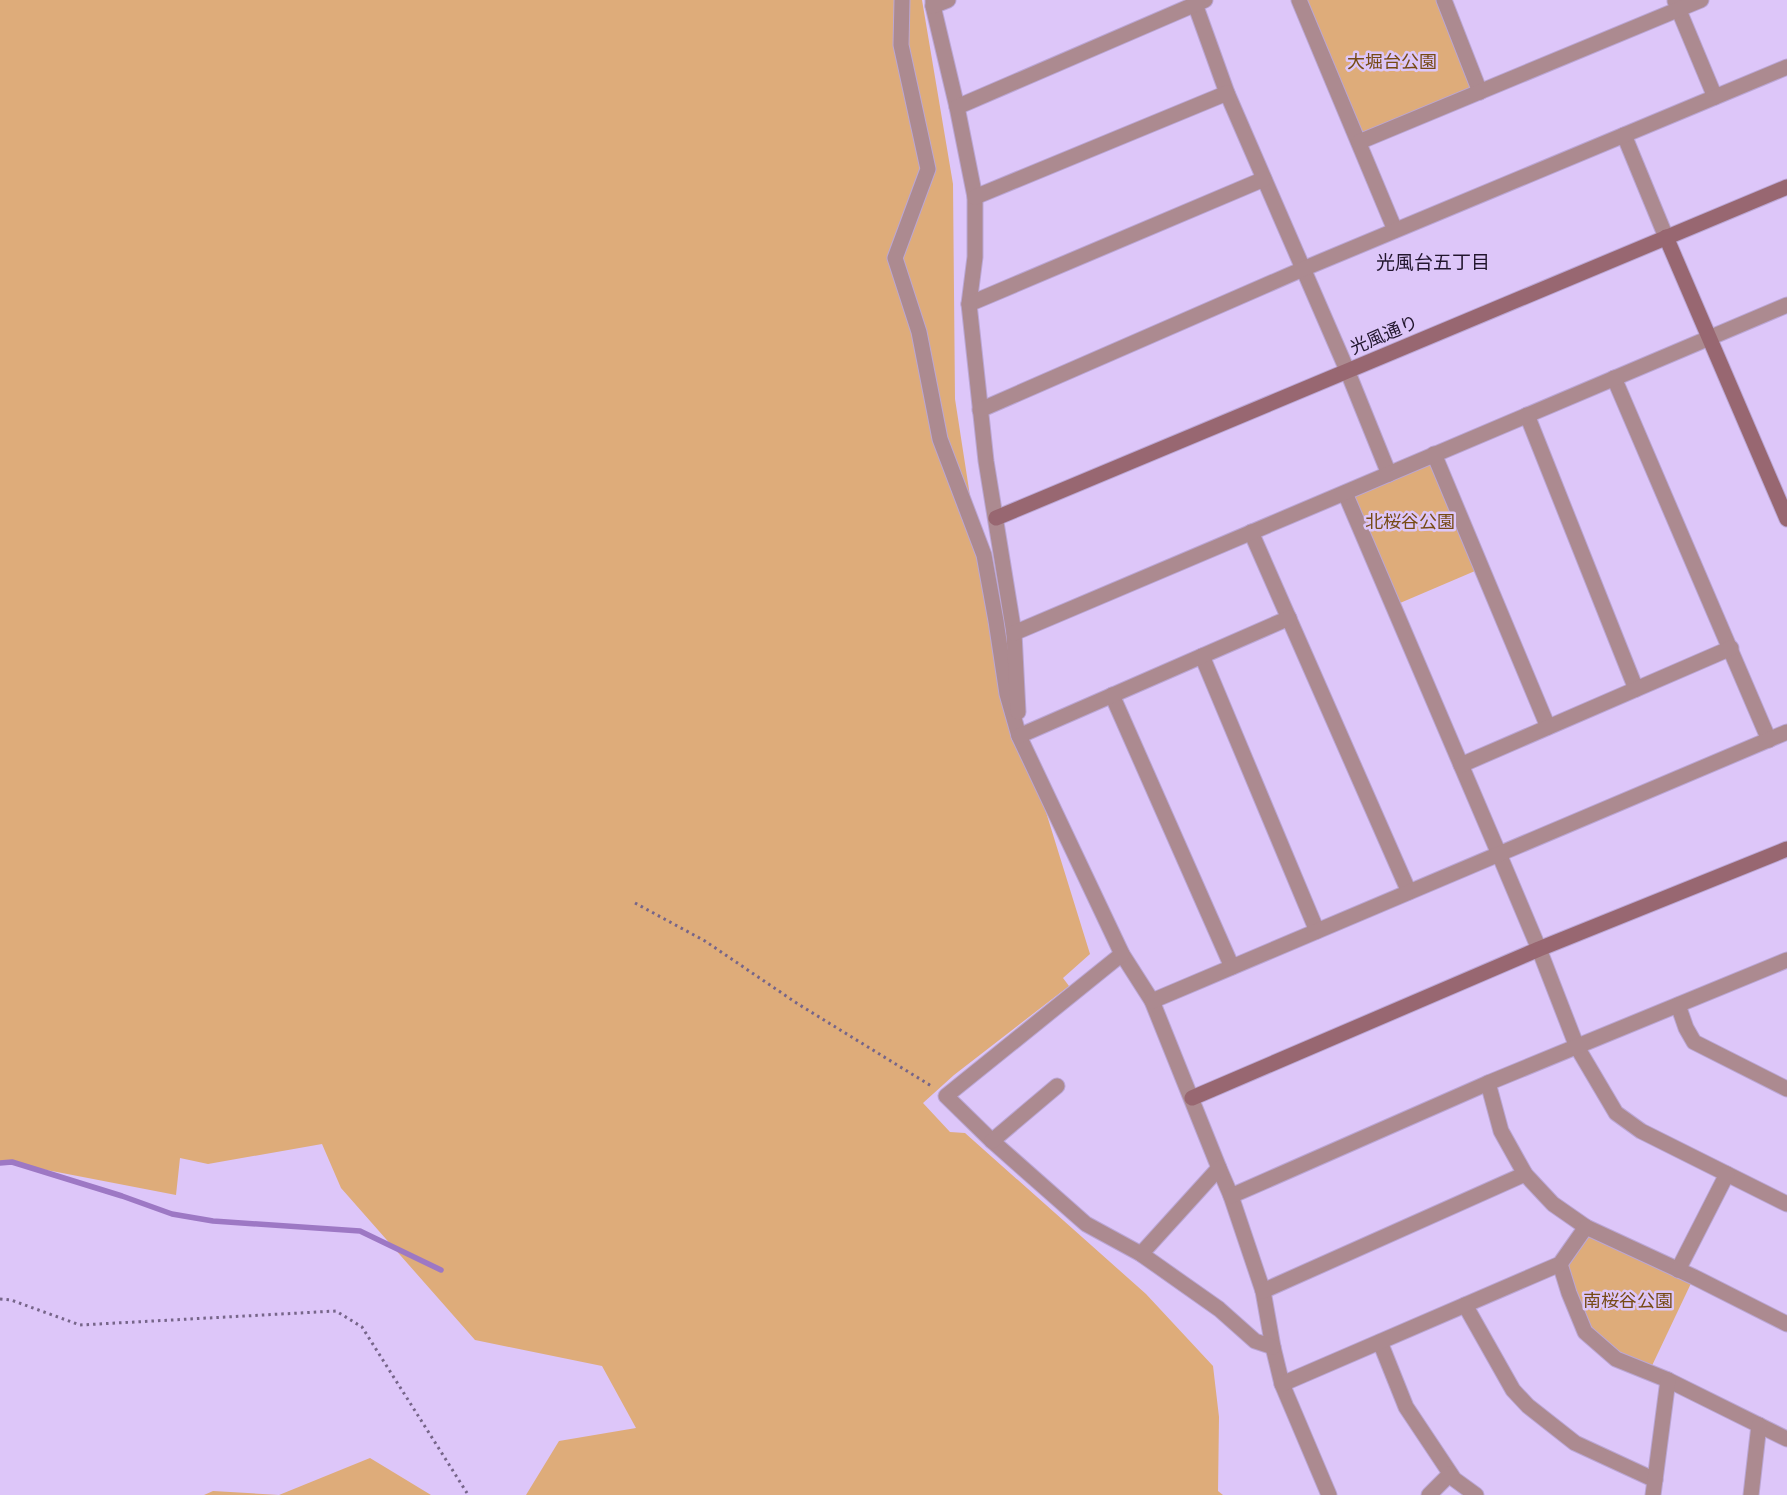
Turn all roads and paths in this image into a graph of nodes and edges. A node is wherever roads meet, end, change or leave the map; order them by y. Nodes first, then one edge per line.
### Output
1 (902, 0) edge
2 (948, 0) edge
3 (1299, 0) edge
4 (1444, 0) edge
5 (1701, 0) edge
6 (1200, 2) edge
7 (934, 3) edge
8 (1677, 5) edge
9 (1787, 67) edge
10 (1480, 92) junction
11 (1227, 93) junction
12 (1715, 97) junction
13 (957, 106) junction
14 (1624, 135) junction
15 (1358, 142) junction
16 (1264, 179) junction
17 (1787, 187) edge
18 (975, 197) junction
19 (1395, 230) junction
20 (1666, 237) junction
21 (1303, 269) junction
22 (969, 304) junction
23 (1787, 305) edge
24 (1710, 337) junction
25 (1348, 370) junction
26 (1614, 378) junction
27 (980, 410) junction
28 (1527, 415) junction
29 (1434, 454) junction
30 (1389, 474) junction
31 (1345, 493) junction
32 (996, 518) junction
33 (1787, 520) edge
34 (1251, 532) junction
35 (1289, 618) junction
36 (1014, 633) junction
37 (1731, 648) junction
38 (1202, 656) junction
39 (1636, 689) junction
40 (1112, 696) junction
41 (1548, 728) junction
42 (1787, 732) edge
43 (1019, 736) junction
44 (1769, 740) junction
45 (1461, 765) junction
46 (1787, 849) edge
47 (1499, 854) junction
48 (1409, 892) junction
49 (635, 903) dead end
50 (1317, 931) junction
51 (1539, 949) junction
52 (1122, 954) junction
53 (1783, 965) edge
54 (1232, 967) junction
55 (1152, 1001) junction
56 (1678, 1005) junction
57 (1577, 1047) junction
58 (1488, 1083) junction
59 (1057, 1086) dead end
60 (1787, 1090) edge
61 (946, 1096) junction
62 (1192, 1098) junction
63 (992, 1141) junction
64 (1218, 1168) junction
65 (1525, 1174) junction
66 (1726, 1174) junction
67 (1231, 1196) junction
68 (1787, 1204) edge
69 (1586, 1227) junction
70 (1141, 1254) junction
71 (1560, 1264) junction
72 (1678, 1270) junction
73 (1263, 1291) junction
74 (0, 1298) edge
75 (1465, 1305) junction
76 (1787, 1324) edge
77 (1380, 1342) junction
78 (1272, 1347) junction
79 (1668, 1380) junction
80 (1282, 1384) junction
81 (1759, 1425) junction
82 (1787, 1439) edge
83 (1450, 1474) junction
84 (1654, 1488) edge
85 (467, 1493) dead end
86 (1329, 1495) edge
87 (1428, 1495) edge
88 (1476, 1495) edge
89 (1751, 1495) edge

1 - 43 street
2 - 7 street
3 - 15 street
4 - 10 street
5 - 8 street
6 - 11 street
6 - 13 street
7 - 13 street
8 - 10 street
8 - 12 street
9 - 12 street
10 - 15 street
11 - 16 street
11 - 18 street
12 - 14 street
13 - 18 street
14 - 19 street
14 - 20 street
15 - 19 street
16 - 21 street
16 - 22 street
17 - 20 street, 光風通り
18 - 22 street
19 - 21 street
20 - 24 street
20 - 25 street, 光風通り
21 - 25 street
21 - 27 street
22 - 27 street
23 - 24 street
24 - 26 street
24 - 33 street
25 - 30 street
25 - 32 street, 光風通り
26 - 28 street
26 - 37 street
27 - 32 street
28 - 29 street
28 - 39 street
29 - 30 street
29 - 41 street
30 - 31 street
31 - 34 street
31 - 45 street
32 - 36 street
34 - 35 street
34 - 36 street
35 - 38 street
35 - 48 street
36 - 43 street
37 - 39 street
37 - 44 street
38 - 40 street
38 - 50 street
39 - 41 street
40 - 43 street
40 - 54 street
41 - 45 street
42 - 44 street
43 - 52 street
44 - 47 street
45 - 47 street
46 - 51 street
47 - 48 street
47 - 51 street
48 - 50 street
49 - 61 path
50 - 54 street
51 - 57 street
51 - 62 street
52 - 55 street
52 - 61 street
53 - 56 street
54 - 55 street
55 - 62 street
56 - 57 street
56 - 60 street
57 - 58 street
57 - 66 street
58 - 65 street
58 - 67 street
59 - 63 street
61 - 63 street
62 - 64 street
63 - 70 street
64 - 67 street
64 - 70 street
65 - 69 street
65 - 73 street
66 - 68 street
66 - 72 street
67 - 73 street
69 - 71 street
69 - 72 street
70 - 78 street
71 - 75 street
71 - 79 street
72 - 76 street
73 - 78 street
74 - 85 path
75 - 77 street
75 - 84 street
77 - 80 street
77 - 83 street
78 - 80 street
79 - 81 street
79 - 84 street
80 - 86 street
81 - 82 street
81 - 89 street
83 - 87 street
83 - 88 street

